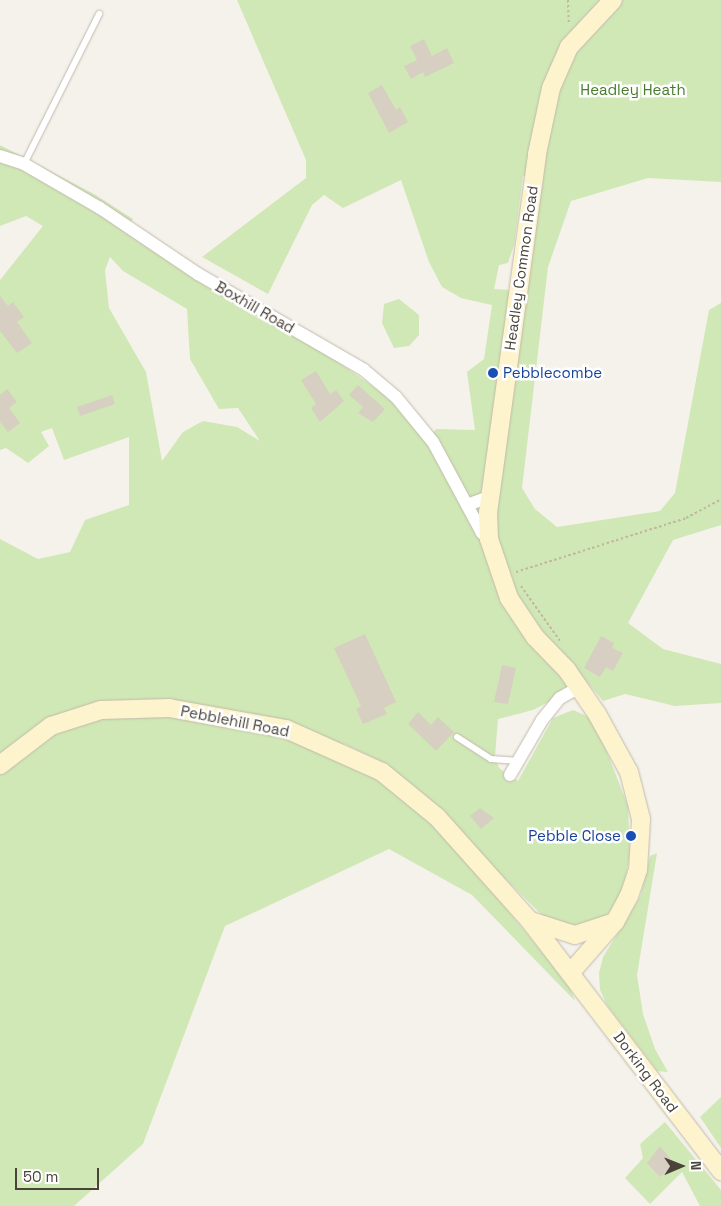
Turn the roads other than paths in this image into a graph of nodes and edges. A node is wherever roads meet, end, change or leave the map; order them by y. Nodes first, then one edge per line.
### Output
1 (613, 0) edge
2 (99, 14) dead end
3 (0, 156) edge
4 (24, 164) junction
5 (489, 497) junction
6 (467, 505) junction
7 (489, 539) junction
8 (580, 687) junction
9 (457, 737) dead end
10 (518, 760) junction
11 (0, 766) edge
12 (510, 775) dead end
13 (530, 921) junction
14 (615, 922) junction
15 (571, 972) junction
16 (721, 1171) edge

1 - 5 main road, Headley Common Road
2 - 4 lane
3 - 4 street, Boxhill Road
4 - 6 street, Boxhill Road
5 - 6 street
5 - 7 main road, Headley Common Road
6 - 7 street, Boxhill Road
7 - 8 main road, Headley Common Road
8 - 10 street
8 - 14 main road, Headley Common Road
9 - 10 lane
10 - 12 street
11 - 13 main road, Pebblehill Road
13 - 14 main road
13 - 15 main road, Pebblehill Road
14 - 15 main road, Headley Common Road
15 - 16 main road, Dorking Road

